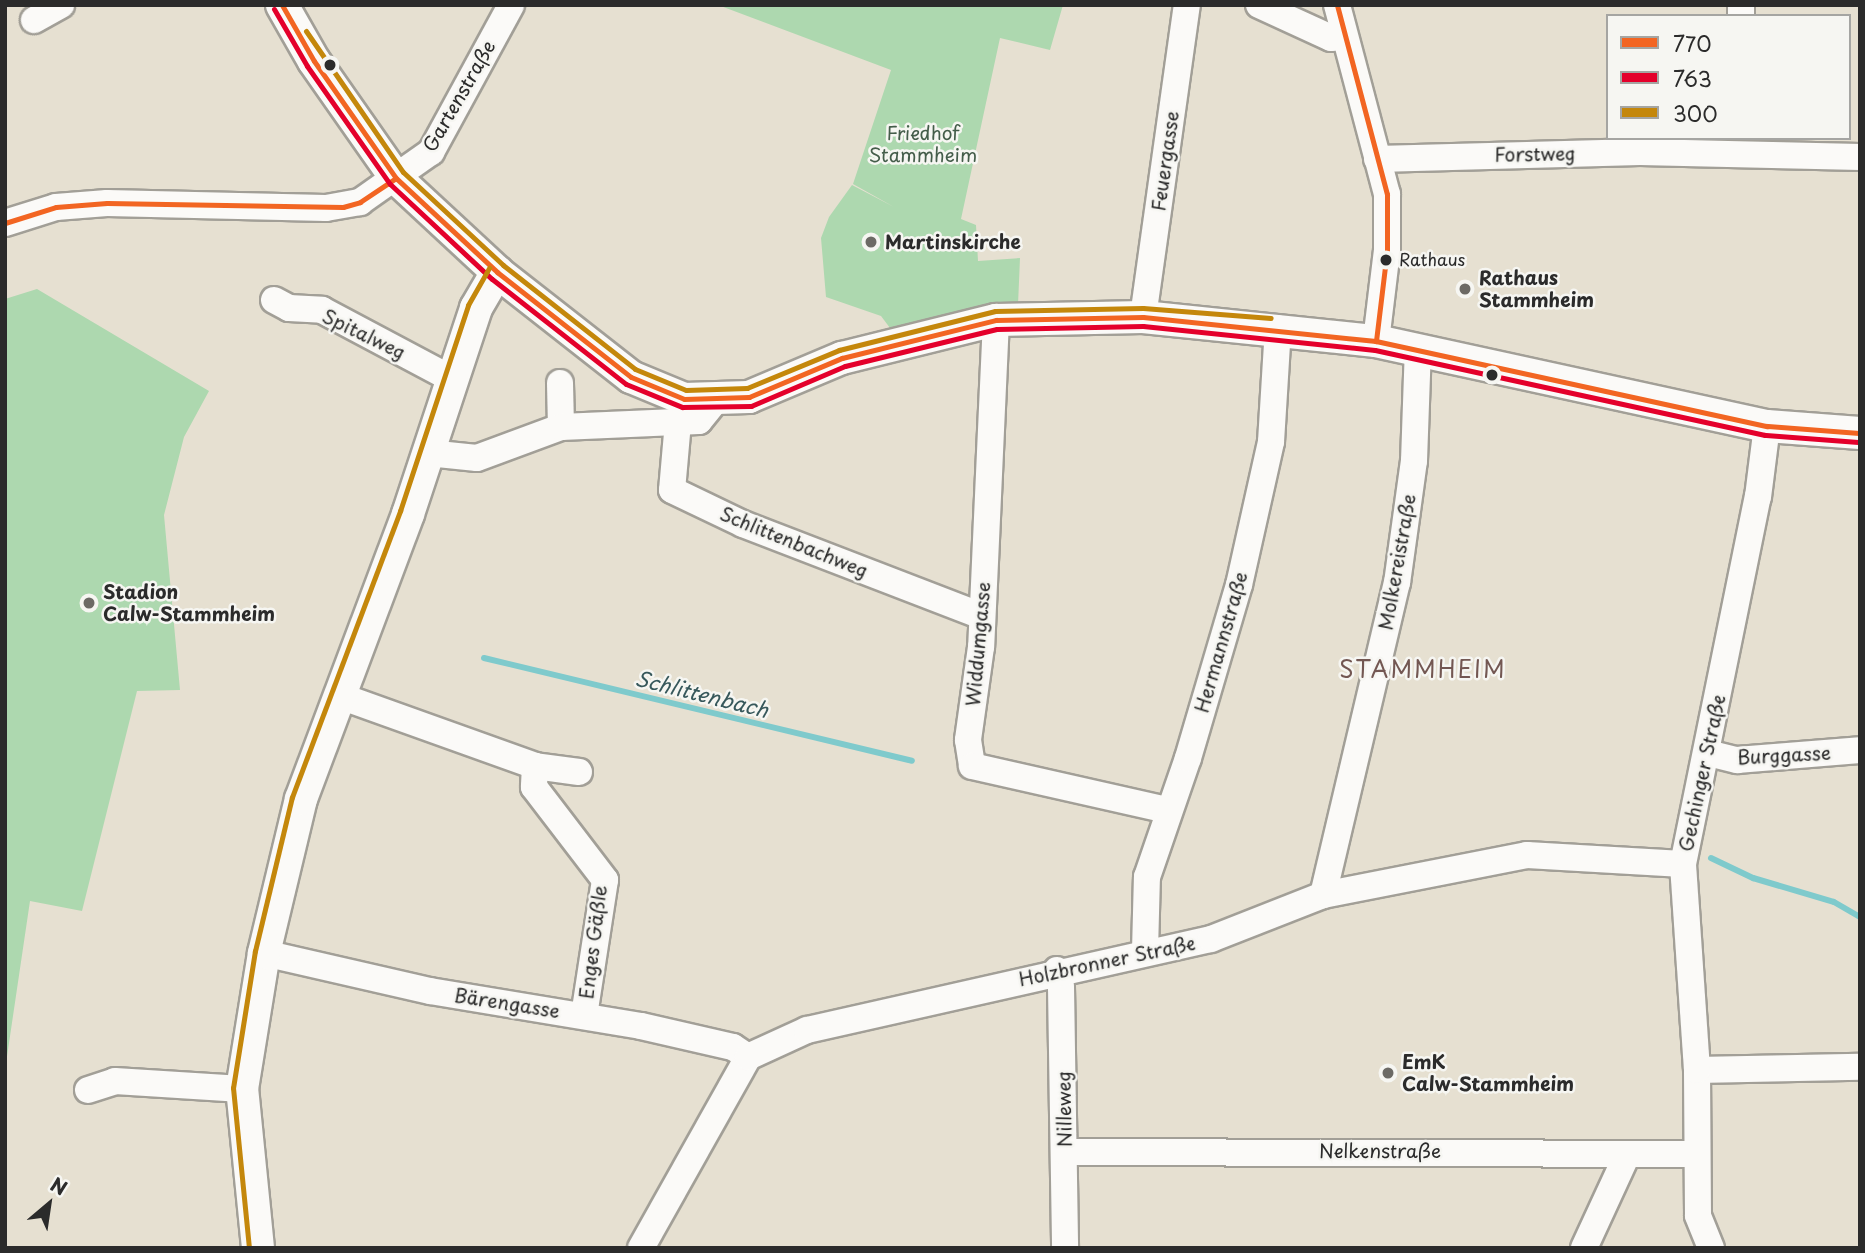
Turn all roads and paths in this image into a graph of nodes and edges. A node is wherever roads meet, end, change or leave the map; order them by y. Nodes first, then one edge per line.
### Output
1 (61, 5) edge
2 (282, 5) edge
3 (511, 5) edge
4 (1187, 5) edge
5 (1259, 5) edge
6 (1337, 5) edge
7 (34, 20) dead end
8 (1342, 37) junction
9 (1735, 146) edge
10 (1860, 157) edge
11 (1377, 159) junction
12 (396, 178) junction
13 (5, 223) edge
14 (497, 272) junction
15 (274, 300) dead end
16 (1143, 317) junction
17 (996, 320) junction
18 (1278, 328) junction
19 (1376, 341) junction
20 (1418, 349) junction
21 (452, 379) junction
22 (560, 383) dead end
23 (715, 401) junction
24 (678, 422) junction
25 (1766, 426) junction
26 (562, 427) junction
27 (1860, 433) edge
28 (428, 453) junction
29 (981, 616) junction
30 (340, 696) junction
31 (1860, 750) edge
32 (1708, 753) junction
33 (535, 766) junction
34 (579, 772) dead end
35 (1167, 810) junction
36 (1683, 864) junction
37 (1324, 895) junction
38 (1145, 951) junction
39 (264, 953) junction
40 (1057, 970) junction
41 (584, 1015) junction
42 (748, 1057) junction
43 (1860, 1067) edge
44 (1698, 1070) junction
45 (242, 1089) junction
46 (88, 1090) dead end
47 (1065, 1152) junction
48 (1695, 1154) junction
49 (1627, 1155) junction
50 (258, 1248) edge
51 (641, 1248) edge
52 (1065, 1248) edge
53 (1584, 1248) edge
54 (1711, 1248) edge

1 - 7 street
2 - 12 street
3 - 12 street, Gartenstraße
4 - 16 street, Feuergasse
5 - 8 street
6 - 8 street
8 - 11 street
9 - 10 street, Forstweg
9 - 11 street, Forstweg
11 - 19 street
12 - 13 street, Gartenstraße
12 - 14 street
14 - 21 street
14 - 23 street
15 - 21 street, Spitalweg
16 - 17 street
16 - 18 street
17 - 23 street
17 - 29 street, Widdumgasse
18 - 19 street
18 - 35 street, Hermannstraße
19 - 20 street
20 - 25 street
20 - 37 street, Molkereistraße
21 - 28 street
22 - 26 street
23 - 24 street
24 - 26 street
24 - 29 street, Schlittenbachweg
25 - 27 street
25 - 32 street, Gechinger Straße
26 - 28 street
28 - 30 street
29 - 35 street, Widdumgasse
30 - 33 street
30 - 39 street
31 - 32 street, Burggasse
32 - 36 street, Gechinger Straße
33 - 34 street
33 - 41 street, Enges Gäßle
35 - 38 street, Hermannstraße
36 - 37 street, Holzbronner Straße
36 - 44 street, Gechinger Straße
37 - 38 street, Holzbronner Straße
38 - 40 street, Holzbronner Straße
39 - 41 street, Bärengasse
39 - 45 street
40 - 42 street, Holzbronner Straße
40 - 47 street, Nilleweg
41 - 42 street, Bärengasse
42 - 51 street
43 - 44 street
44 - 48 street, Gechinger Straße
45 - 46 street
45 - 50 street
47 - 49 street, Nelkenstraße
47 - 52 street, Nilleweg
48 - 49 street, Nelkenstraße
48 - 54 street, Gechinger Straße
49 - 53 street

